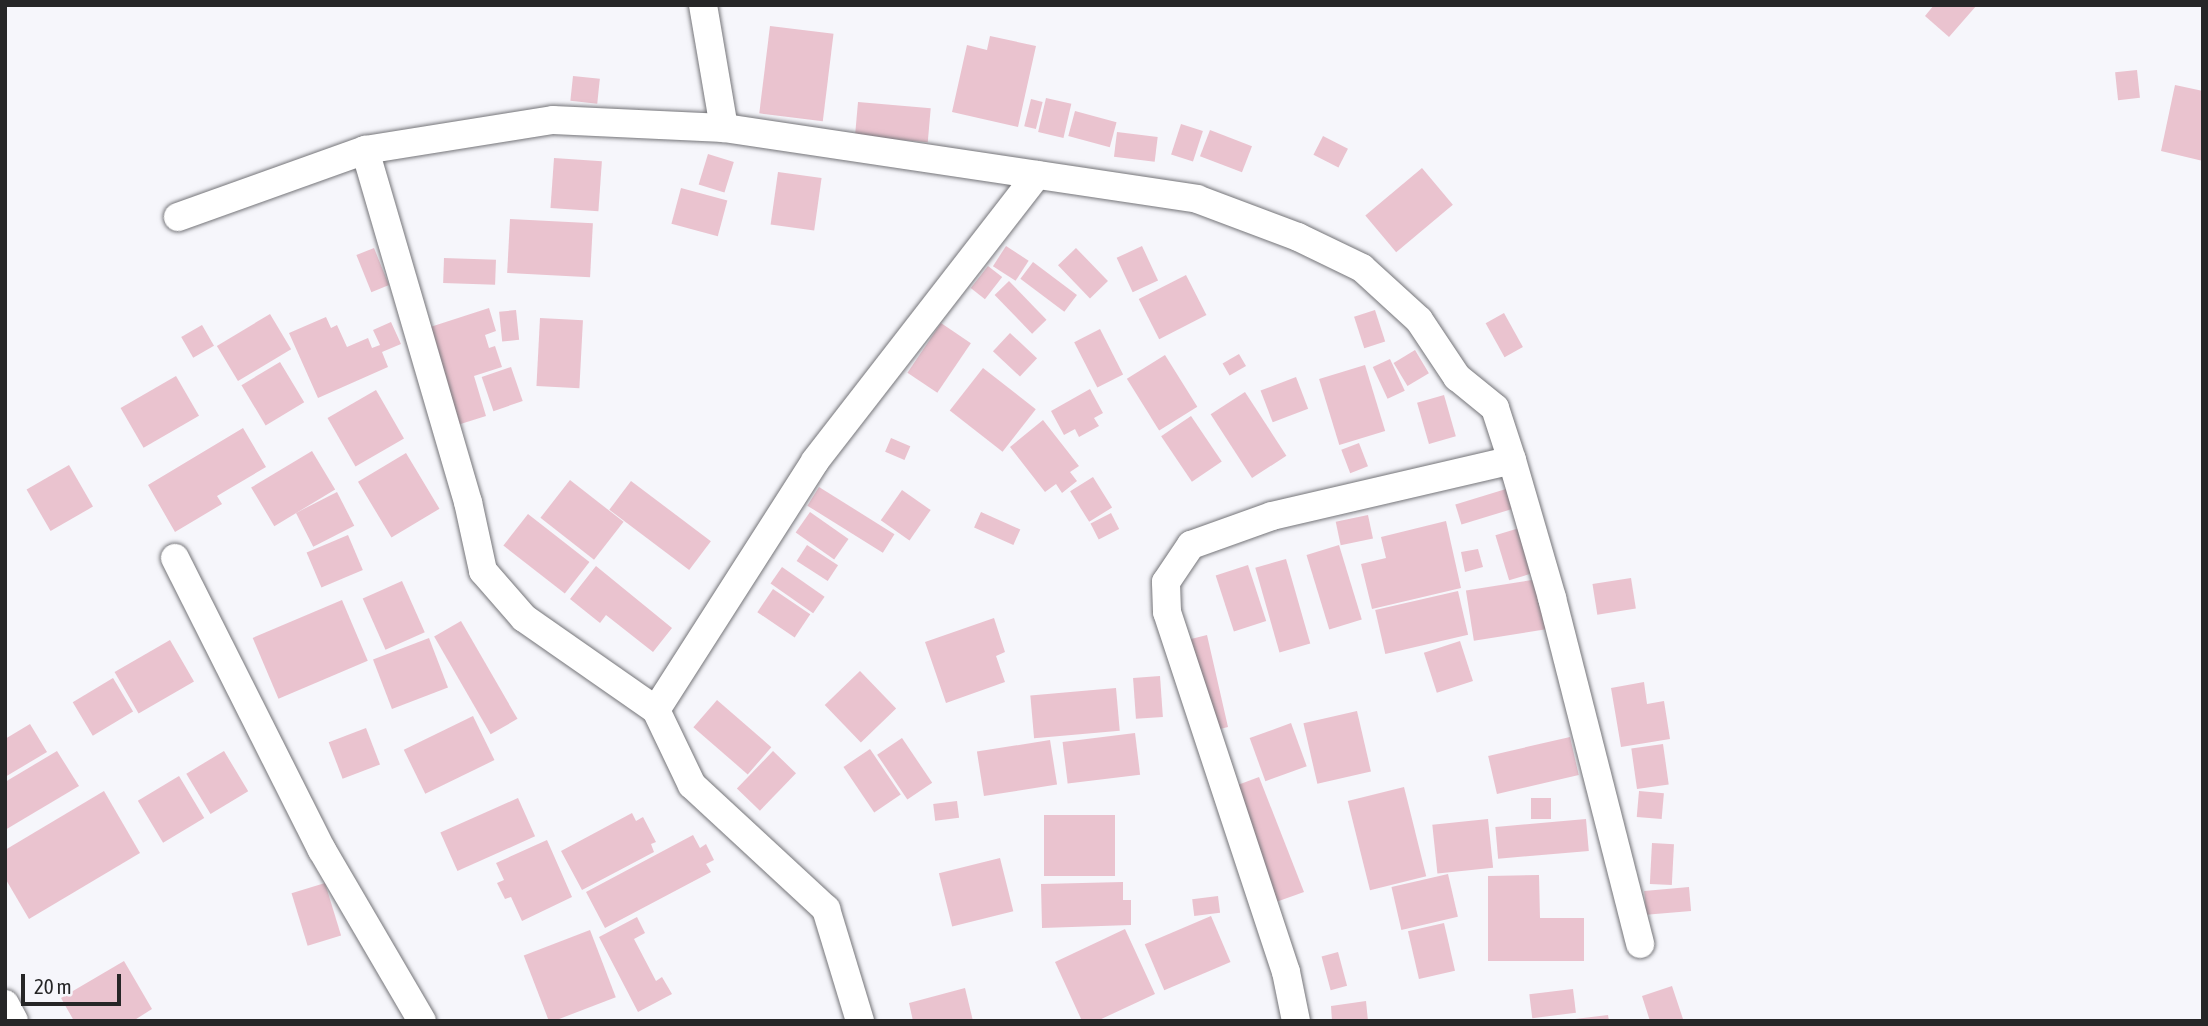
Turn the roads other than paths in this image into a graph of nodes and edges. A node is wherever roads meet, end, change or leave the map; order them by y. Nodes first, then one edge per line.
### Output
1 (703, 5) edge
2 (724, 128) junction
3 (365, 150) junction
4 (1037, 175) junction
5 (178, 217) dead end
6 (1512, 460) junction
7 (175, 558) dead end
8 (656, 710) junction
9 (1640, 944) dead end
10 (5, 1004) edge
11 (14, 1021) edge
12 (422, 1021) edge
13 (860, 1021) edge
14 (1296, 1021) edge

1 - 2 street
2 - 3 street
2 - 4 street
3 - 5 street
3 - 8 street
4 - 6 street
4 - 8 street
6 - 9 street
6 - 14 street
7 - 12 street
8 - 13 street
10 - 11 street

